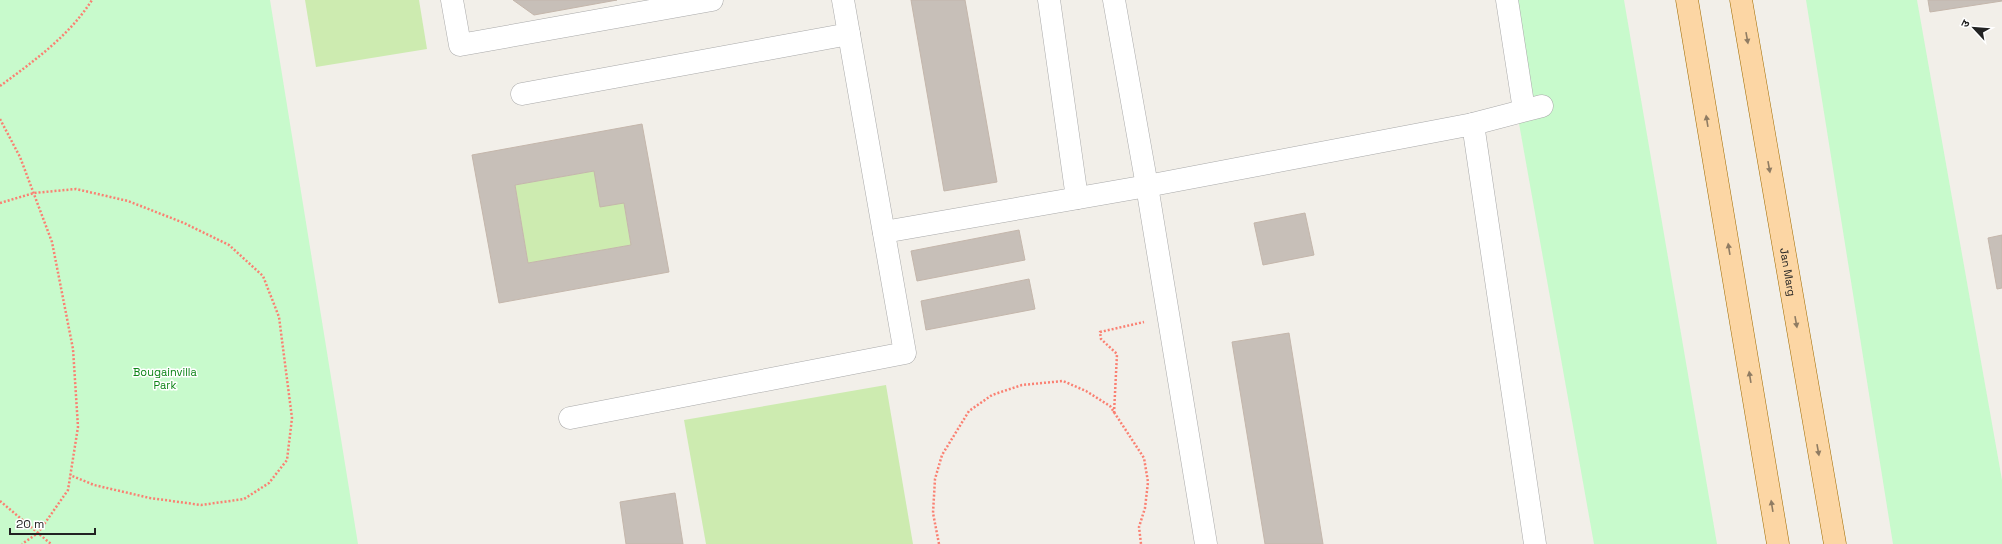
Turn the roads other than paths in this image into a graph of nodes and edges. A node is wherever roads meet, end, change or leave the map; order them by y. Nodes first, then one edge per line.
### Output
1 (452, 0) edge
2 (712, 0) edge
3 (843, 0) edge
4 (1048, 0) edge
5 (1114, 0) edge
6 (1507, 0) edge
7 (1687, 0) edge
8 (1741, 0) edge
9 (849, 34) junction
10 (522, 94) dead end
11 (1473, 124) junction
12 (1148, 186) junction
13 (1077, 198) junction
14 (884, 232) junction
15 (570, 418) dead end
16 (1206, 544) edge
17 (1535, 544) edge
18 (1778, 544) edge
19 (1835, 544) edge

1 - 2 street
3 - 9 street
4 - 13 street
5 - 12 street
6 - 11 street
18 -> 7 main road
8 -> 19 main road, Jan Marg
9 - 10 street
9 - 14 street
11 - 12 street
11 - 17 street
12 - 13 street
12 - 16 street
13 - 14 street
14 - 15 street

